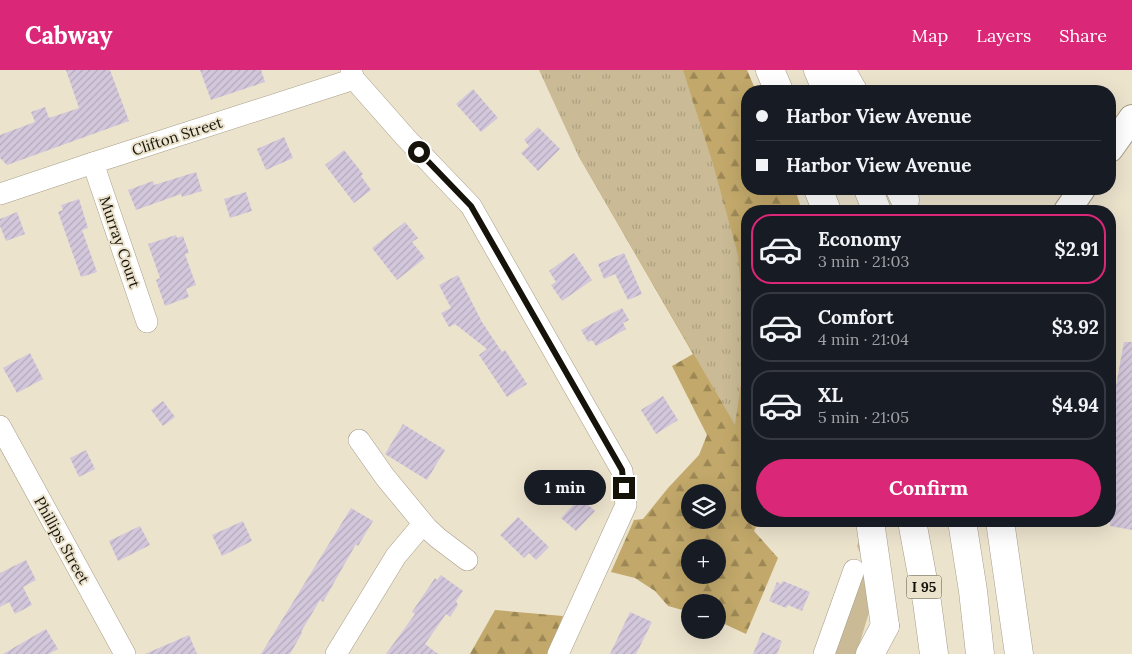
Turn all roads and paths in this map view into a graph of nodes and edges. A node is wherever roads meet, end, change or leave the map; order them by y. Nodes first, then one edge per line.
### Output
1 (770, 70) edge
2 (818, 70) edge
3 (841, 70) edge
4 (352, 75) edge
5 (776, 85) edge
6 (824, 85) edge
7 (850, 85) edge
8 (1132, 118) edge
9 (1116, 141) edge
10 (93, 163) junction
11 (0, 194) edge
12 (147, 322) dead end
13 (2, 436) edge
14 (359, 440) dead end
15 (423, 524) junction
16 (871, 527) edge
17 (913, 527) edge
18 (963, 527) edge
19 (1001, 527) edge
20 (467, 560) dead end
21 (854, 570) dead end
22 (884, 626) junction
23 (116, 651) edge
24 (336, 654) edge
25 (558, 654) edge
26 (824, 654) edge
27 (870, 654) edge
28 (888, 654) edge
29 (934, 654) edge
30 (980, 654) edge
31 (1019, 654) edge

1 - 5 main road
2 - 6 main road
3 - 7 main road
4 - 10 street, Clifton Street
4 - 25 street
8 - 9 street
10 - 11 street, Clifton Street
10 - 12 street, Murray Court
13 - 23 street, Phillips Street
14 - 15 street
15 - 20 street
15 - 24 street
16 - 22 main road
17 - 29 main road, I 95
18 - 30 main road
19 - 31 main road
21 - 26 street
22 - 27 main road
22 - 28 main road

